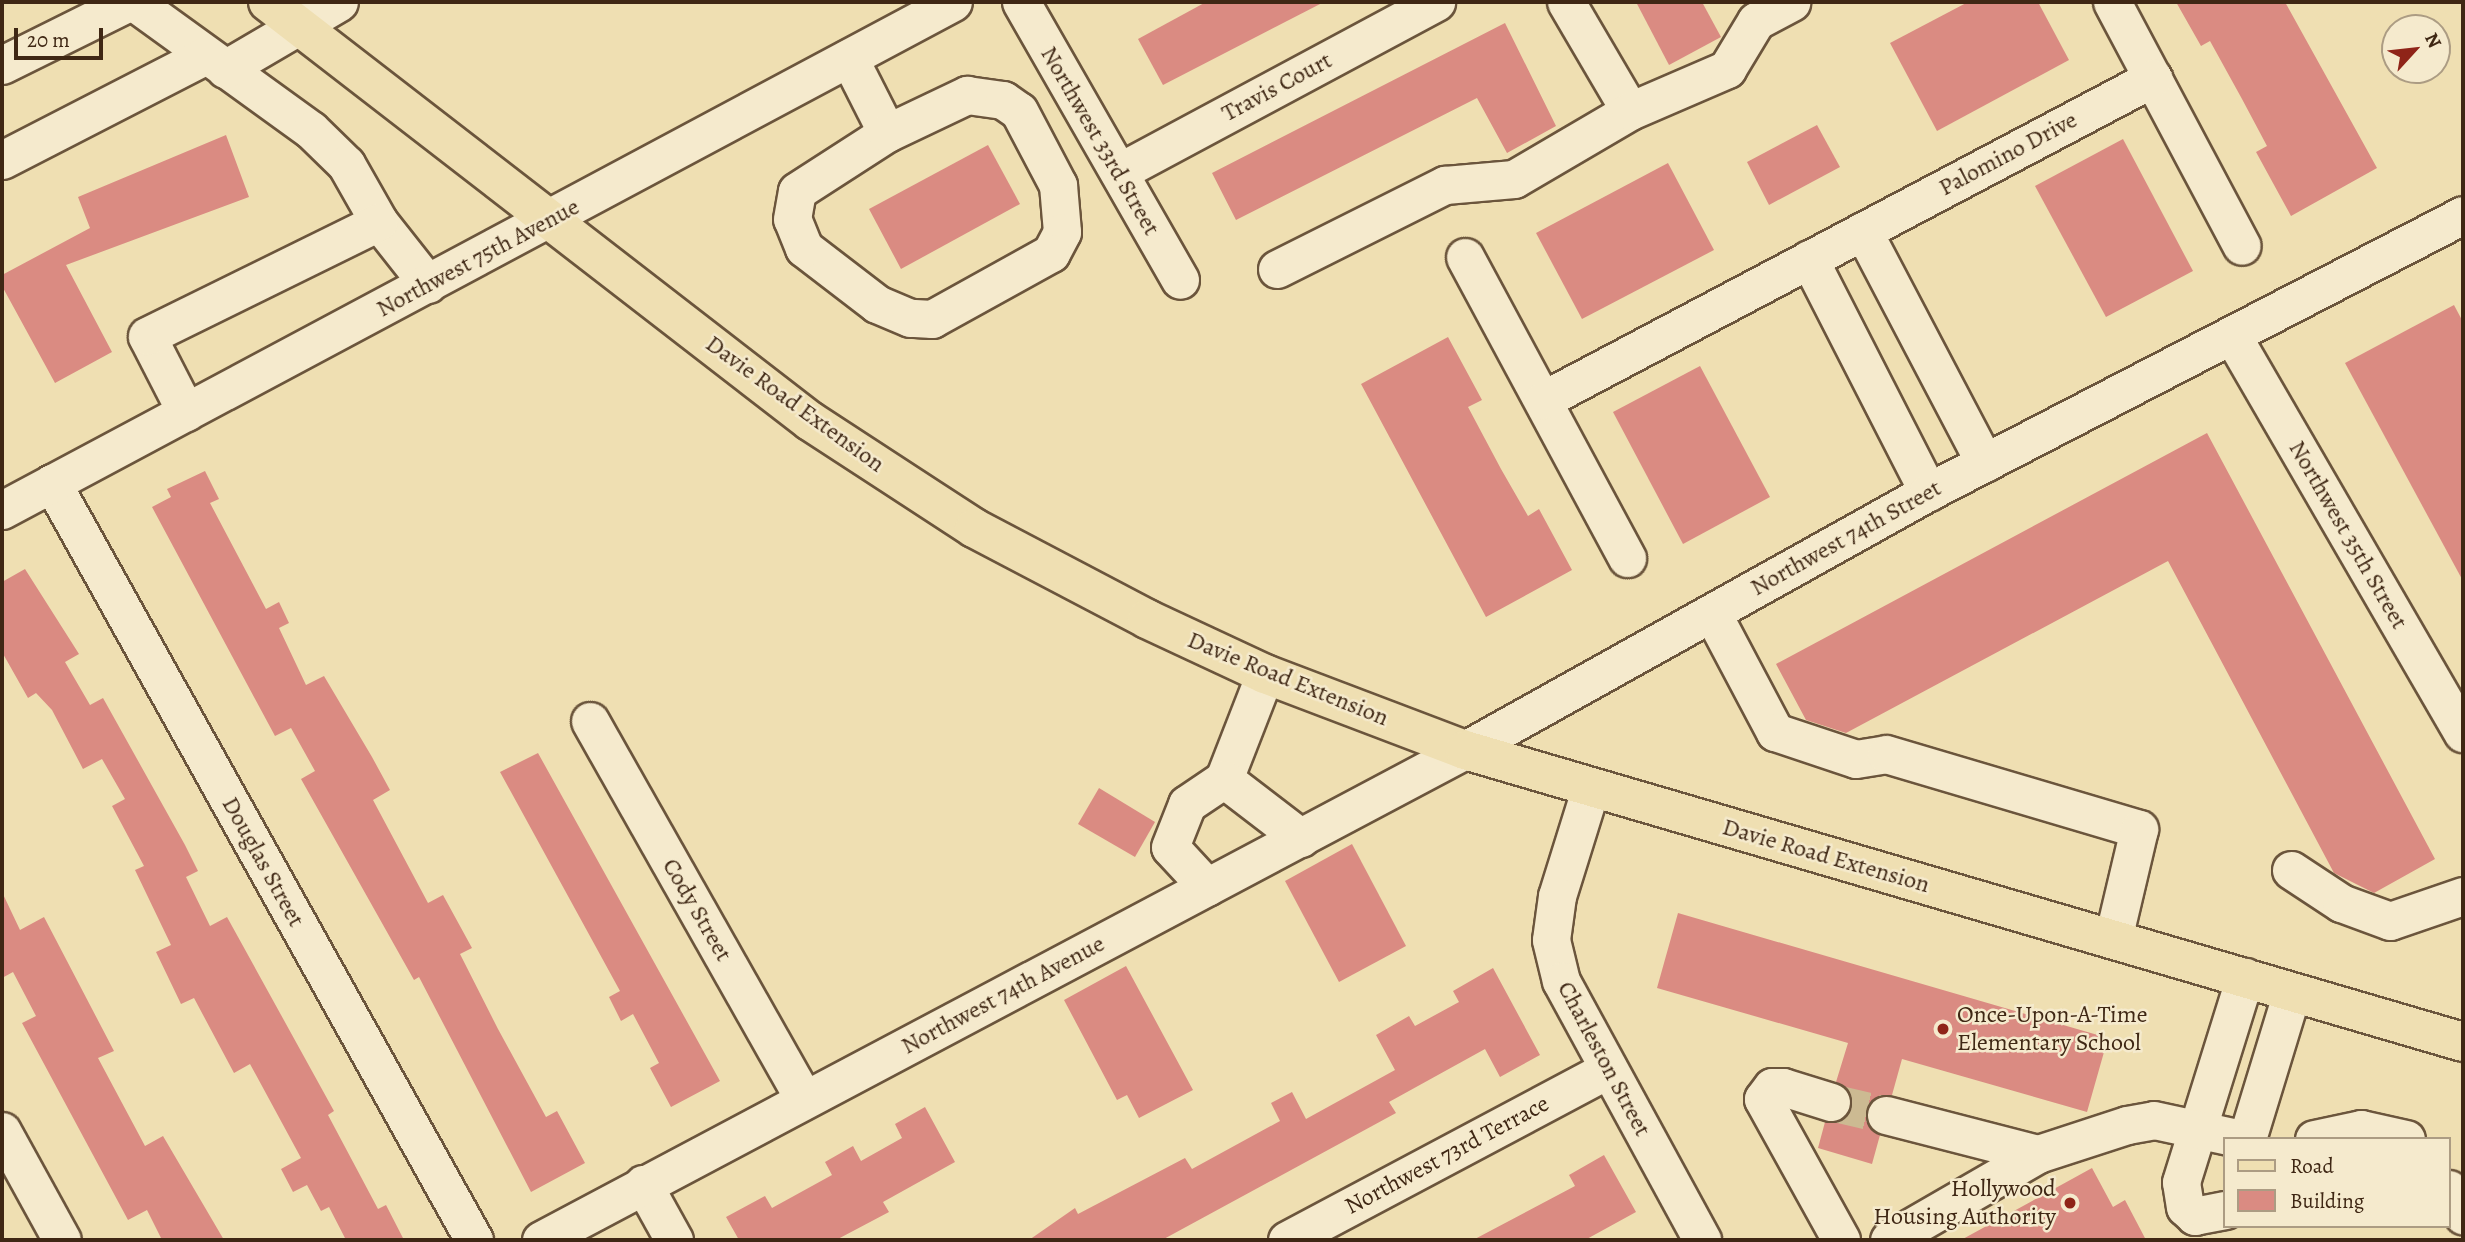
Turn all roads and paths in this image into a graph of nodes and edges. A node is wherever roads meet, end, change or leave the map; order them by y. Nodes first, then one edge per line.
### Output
1 (131, 2) edge
2 (268, 2) edge
3 (339, 2) edge
4 (953, 2) edge
5 (1021, 2) edge
6 (1436, 2) edge
7 (1566, 2) edge
8 (1791, 2) edge
9 (2112, 2) edge
10 (297, 25) junction
11 (849, 58) junction
12 (216, 62) junction
13 (2, 65) edge
14 (2152, 78) junction
15 (1630, 111) junction
16 (887, 133) junction
17 (2, 159) edge
18 (1119, 172) junction
19 (2463, 215) edge
20 (553, 219) junction
21 (379, 222) junction
22 (1863, 231) junction
23 (2242, 246) dead end
24 (1465, 257) dead end
25 (1809, 259) junction
26 (1277, 270) dead end
27 (1180, 280) dead end
28 (428, 284) junction
29 (2233, 337) junction
30 (1543, 400) junction
31 (186, 412) junction
32 (1985, 463) junction
33 (52, 483) junction
34 (1928, 492) junction
35 (2, 510) edge
36 (1628, 558) dead end
37 (1712, 613) junction
38 (1265, 674) junction
39 (590, 721) dead end
40 (2463, 733) edge
41 (1465, 751) junction
42 (1224, 779) junction
43 (1591, 787) junction
44 (1301, 838) junction
45 (2291, 870) dead end
46 (1206, 887) junction
47 (2463, 896) edge
48 (2113, 939) junction
49 (2245, 977) junction
50 (2292, 992) junction
51 (2463, 1042) edge
52 (1608, 1069) junction
53 (804, 1100) junction
54 (1831, 1102) tunnel mouth
55 (1886, 1115) tunnel mouth
56 (2199, 1129) junction
57 (2, 1131) edge
58 (2235, 1137) edge
59 (2245, 1137) edge
60 (2323, 1137) edge
61 (2397, 1137) edge
62 (2038, 1154) junction
63 (643, 1184) junction
64 (2451, 1193) edge
65 (2224, 1210) edge
66 (2463, 1215) edge
67 (62, 1240) edge
68 (474, 1240) edge
69 (541, 1240) edge
70 (674, 1240) edge
71 (1287, 1240) edge
72 (1702, 1240) edge
73 (1841, 1240) edge
74 (1889, 1240) edge

1 - 12 street
1 - 13 street
2 - 10 main road, Davie Road Extension
3 - 10 street
4 - 11 street, Northwest 75th Avenue
5 - 18 street, Northwest 33rd Street
6 - 18 street, Travis Court
7 - 15 street
8 - 15 street
9 - 14 street
10 - 12 street
10 - 20 main road, Davie Road Extension
11 - 16 street
11 - 20 street, Northwest 75th Avenue
12 - 17 street
12 - 21 street
14 - 22 street, Palomino Drive
14 - 23 street
15 - 26 street
16 - 16 street
18 - 27 street, Northwest 33rd Street
19 - 29 street
20 - 28 street, Northwest 75th Avenue
20 - 38 main road, Davie Road Extension
21 - 28 street
21 - 31 street
22 - 25 street, Palomino Drive
22 - 32 street
24 - 30 street
25 - 30 street, Palomino Drive
25 - 34 street
28 - 31 street, Northwest 75th Avenue
29 - 32 street, Northwest 74th Street
29 - 40 street, Northwest 35th Street
30 - 36 street
31 - 33 street, Northwest 75th Avenue
32 - 34 street, Northwest 74th Street
33 - 35 street, Northwest 75th Avenue
33 - 68 street, Douglas Street
34 - 37 street, Northwest 74th Street
37 - 41 street, Northwest 74th Street
37 - 48 street
38 - 41 main road, Davie Road Extension
38 - 42 street
39 - 53 street, Cody Street
41 - 43 main road, Davie Road Extension
41 - 44 street, Northwest 74th Avenue
42 - 44 street
42 - 46 street
43 - 48 main road, Davie Road Extension
43 - 52 street, Charleston Street
44 - 46 street, Northwest 74th Avenue
45 - 47 street
46 - 53 street, Northwest 74th Avenue
48 - 49 main road, Davie Road Extension
49 - 50 main road, Davie Road Extension
49 - 56 street
50 - 51 main road, Davie Road Extension
50 - 59 street
52 - 71 street, Northwest 73rd Terrace
52 - 72 street, Charleston Street
53 - 63 street, Northwest 74th Avenue
54 - 73 street
55 - 62 street
56 - 58 street
56 - 62 street
56 - 65 street
57 - 67 street
60 - 61 street
62 - 74 street
63 - 69 street, Northwest 74th Avenue
63 - 70 street
64 - 66 street

